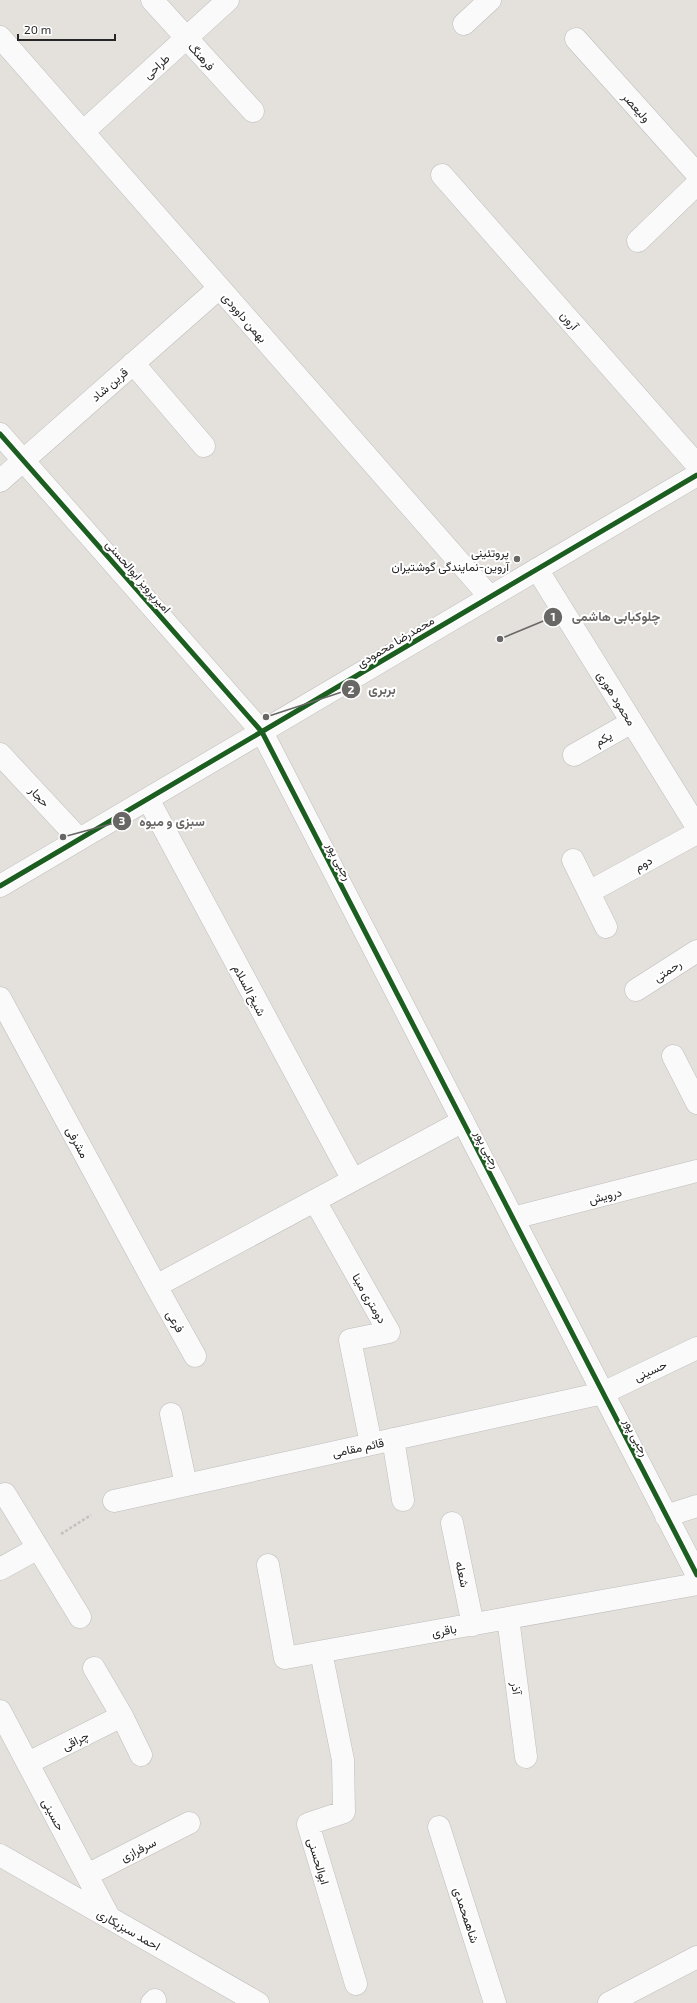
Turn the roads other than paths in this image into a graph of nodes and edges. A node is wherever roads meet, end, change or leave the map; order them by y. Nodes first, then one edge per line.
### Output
1 (152, 0) edge
2 (228, 0) edge
3 (490, 0) edge
4 (464, 24) dead end
5 (186, 38) junction
6 (1, 40) edge
7 (576, 40) dead end
8 (253, 111) dead end
9 (83, 132) junction
10 (697, 174) edge
11 (442, 175) dead end
12 (697, 184) edge
13 (638, 241) dead end
14 (219, 288) junction
15 (133, 363) junction
16 (0, 434) edge
17 (204, 446) dead end
18 (23, 460) junction
19 (697, 465) edge
20 (697, 475) edge
21 (0, 481) edge
22 (537, 569) junction
23 (490, 597) junction
24 (632, 722) junction
25 (262, 732) junction
26 (0, 754) edge
27 (574, 755) dead end
28 (148, 799) junction
29 (697, 827) edge
30 (697, 833) edge
31 (79, 839) junction
32 (573, 860) dead end
33 (0, 886) edge
34 (589, 892) junction
35 (606, 927) dead end
36 (697, 951) edge
37 (636, 990) dead end
38 (0, 998) edge
39 (673, 1056) dead end
40 (697, 1104) edge
41 (463, 1121) junction
42 (697, 1171) edge
43 (353, 1180) junction
44 (314, 1201) junction
45 (512, 1218) junction
46 (156, 1286) junction
47 (697, 1348) edge
48 (196, 1356) dead end
49 (603, 1393) junction
50 (171, 1414) dead end
51 (393, 1439) junction
52 (370, 1444) junction
53 (186, 1485) junction
54 (5, 1494) dead end
55 (403, 1500) dead end
56 (114, 1501) road end
57 (697, 1506) edge
58 (666, 1516) junction
59 (452, 1523) dead end
60 (38, 1548) junction
61 (268, 1565) dead end
62 (0, 1569) edge
63 (697, 1575) edge
64 (697, 1584) edge
65 (80, 1617) dead end
66 (508, 1618) junction
67 (473, 1625) junction
68 (321, 1652) junction
69 (94, 1668) dead end
70 (0, 1711) edge
71 (122, 1716) junction
72 (141, 1755) dead end
73 (526, 1757) dead end
74 (28, 1763) junction
75 (189, 1823) dead end
76 (439, 1826) dead end
77 (0, 1854) edge
78 (87, 1875) junction
79 (109, 1917) junction
80 (697, 1957) edge
81 (356, 1984) dead end
82 (633, 1998) edge
83 (258, 2003) edge
84 (495, 2003) edge
85 (609, 2003) edge

1 - 5 street, فرهنگ
2 - 5 street, طراحی
3 - 4 street
5 - 8 street, فرهنگ
5 - 9 street, طراحی
6 - 9 street, بهمن داوودی
7 - 10 street, ولیعصر
9 - 14 street, بهمن داوودی
11 - 19 street, آرون
12 - 13 street
14 - 15 street, قرین شاد
14 - 23 street, بهمن داوودی
15 - 17 street
15 - 18 street, قرین شاد
16 - 18 street, امیرپرویز ابوالحسنی
18 - 21 street, قرین شاد
18 - 25 street, امیرپرویز ابوالحسنی
20 - 22 street, محمدرضا محمودی
22 - 23 street, محمدرضا محمودی
22 - 24 street, محمود هوری
23 - 25 street, محمدرضا محمودی
24 - 27 street, یکم
24 - 29 street, محمود هوری
25 - 28 street, محمدرضا محمودی
25 - 41 street, رجبی پور
26 - 31 street, حجار
28 - 31 street, محمدرضا محمودی
28 - 43 street, شیخ السلام
30 - 34 street, دوم
31 - 33 street, محمدرضا محمودی
32 - 34 street
34 - 35 street
36 - 37 street, رحمتی
38 - 46 street, مشرفی
39 - 40 street
41 - 43 street
41 - 45 street, رجبی پور
42 - 45 street, درویش
43 - 44 street
44 - 46 street
44 - 52 street, دومتری مینا
45 - 49 street, رجبی پور
46 - 48 street, فرعی
47 - 49 street, حسینی
49 - 51 street, قائم مقامی
49 - 58 street, رجبی پور
50 - 53 street
51 - 52 street, قائم مقامی
51 - 55 street
52 - 53 street, قائم مقامی
53 - 56 street, قائم مقامی
54 - 60 street
57 - 58 street
58 - 63 street, رجبی پور
59 - 67 street, شعله
60 - 62 street
60 - 65 street
61 - 68 street, باقری
64 - 66 street, باقری
66 - 67 street, باقری
66 - 73 street, آذر
67 - 68 street, باقری
68 - 81 street, ابوالحسنی
69 - 71 street
70 - 74 street, حسینی
71 - 72 street
71 - 74 street, چراقی
74 - 78 street, حسینی
75 - 78 street, سرفرازی
76 - 84 street, شاهمحمدی
77 - 79 street, احمد سبزیکاری
78 - 79 street, حسینی
79 - 83 street, احمد سبزیکاری
80 - 82 street
82 - 85 street

